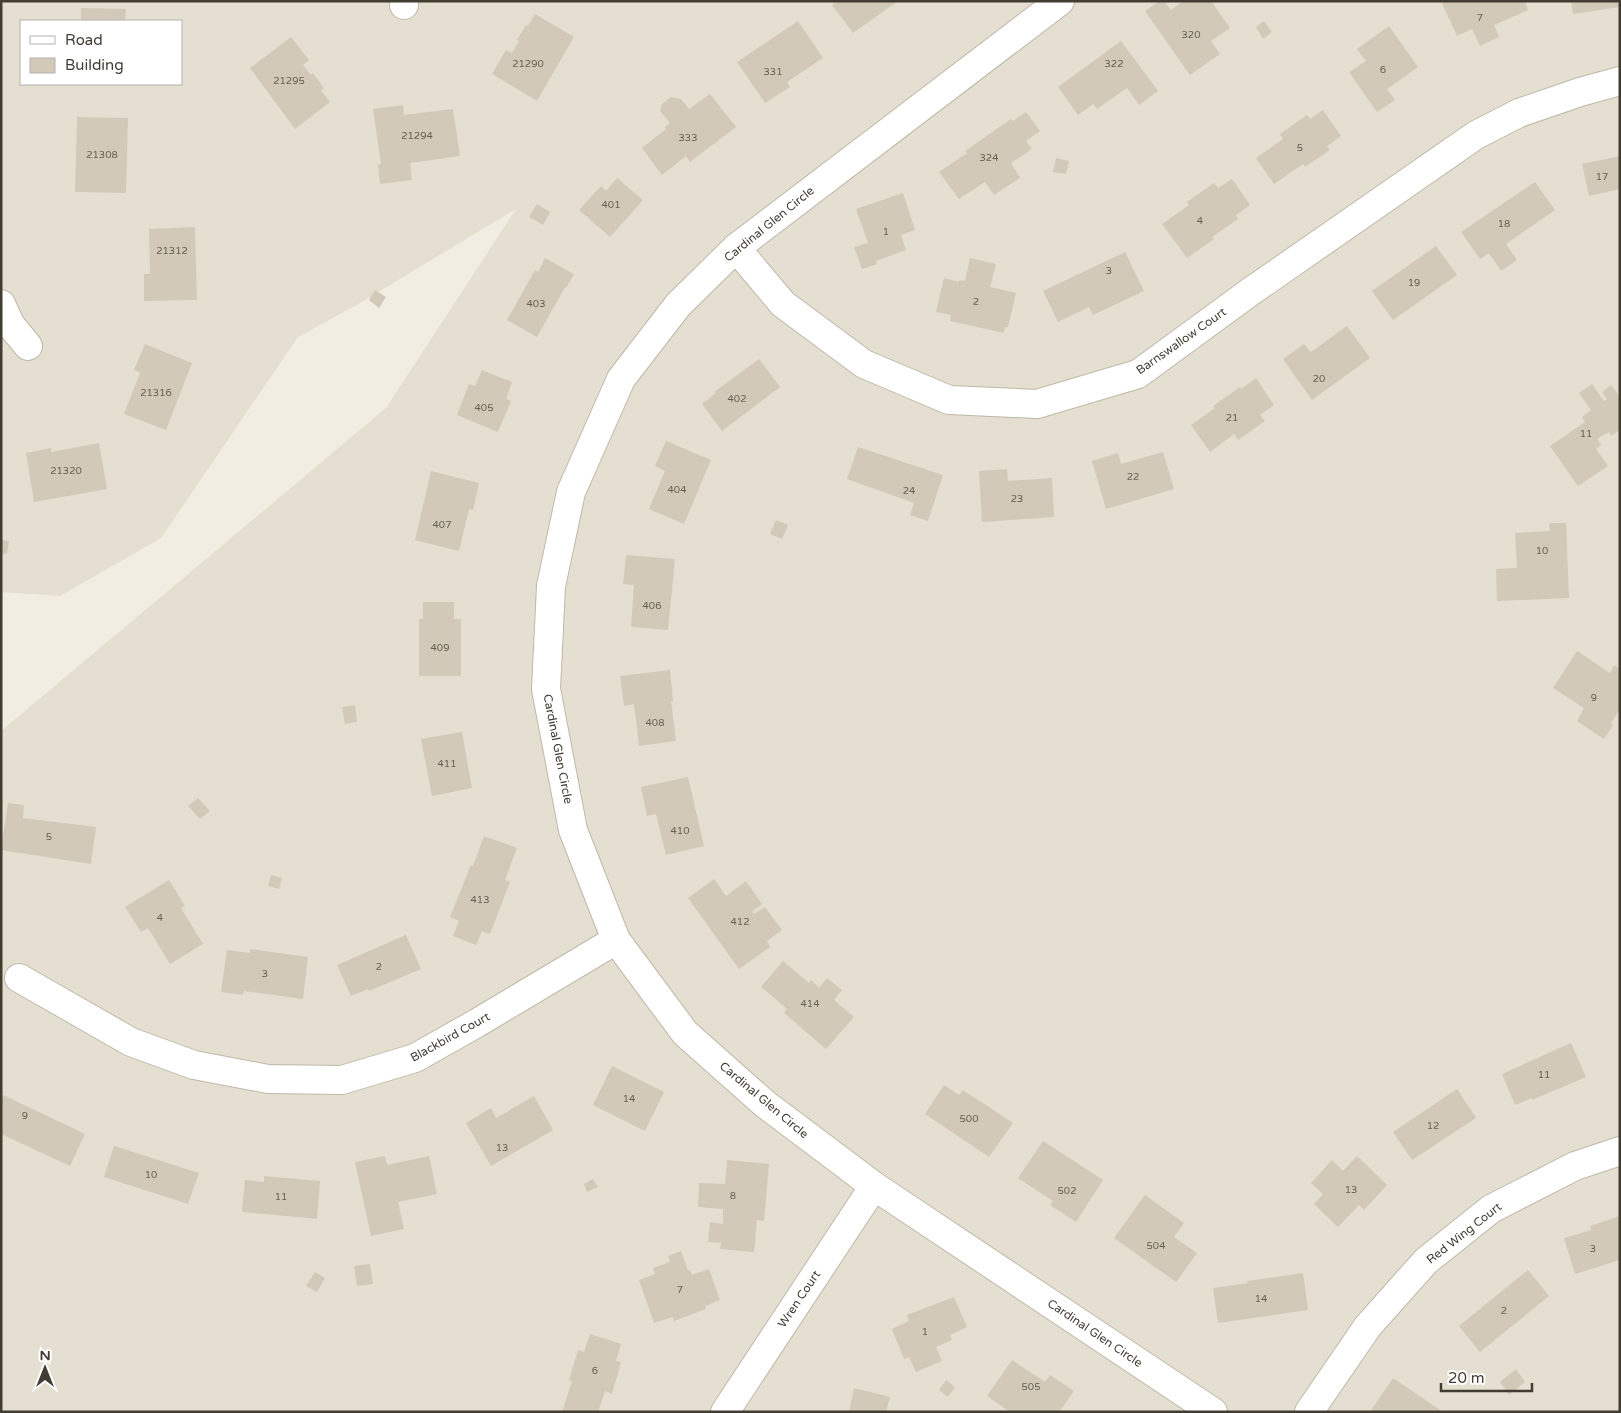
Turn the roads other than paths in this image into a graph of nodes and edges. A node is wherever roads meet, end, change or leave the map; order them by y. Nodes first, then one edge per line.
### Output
1 (1060, 1) edge
2 (1620, 81) edge
3 (736, 248) junction
4 (1, 304) edge
5 (28, 346) dead end
6 (616, 940) junction
7 (19, 978) dead end
8 (1620, 1151) edge
9 (874, 1186) junction
10 (724, 1412) edge
11 (1213, 1412) edge
12 (1309, 1412) edge

1 - 3 street, Cardinal Glen Circle
2 - 3 street, Barnswallow Court
3 - 6 street, Cardinal Glen Circle
4 - 5 street
6 - 7 street, Blackbird Court
6 - 9 street, Cardinal Glen Circle
8 - 12 street, Red Wing Court
9 - 10 street, Wren Court
9 - 11 street, Cardinal Glen Circle

